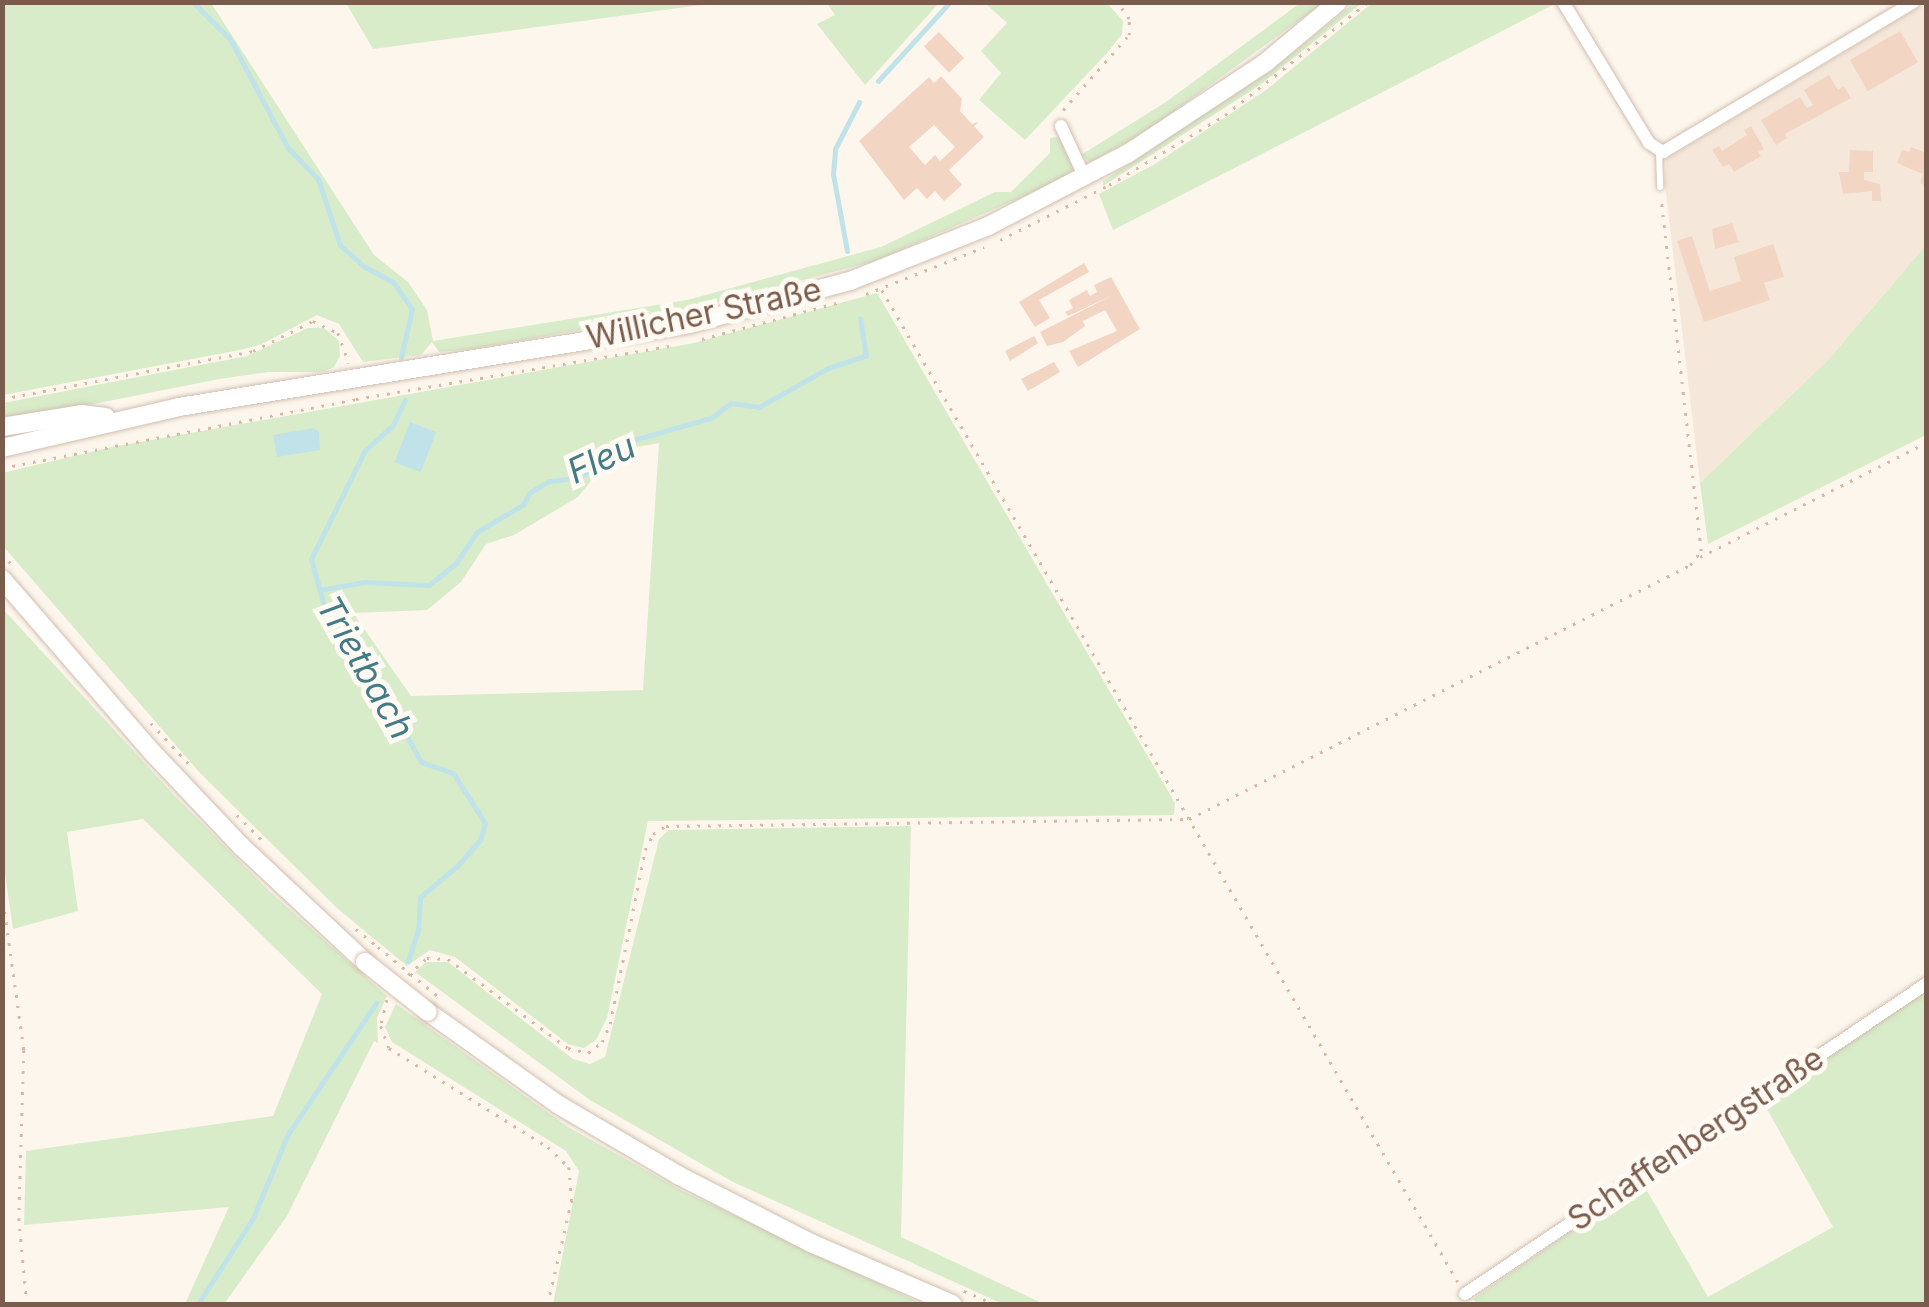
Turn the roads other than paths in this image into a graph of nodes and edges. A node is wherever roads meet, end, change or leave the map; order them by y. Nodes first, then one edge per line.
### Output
1 (1338, 2) edge
2 (1563, 2) edge
3 (1914, 2) edge
4 (1061, 126) road end
5 (1659, 152) junction
6 (1085, 178) junction
7 (1660, 186) road end
8 (121, 419) junction
9 (2, 427) edge
10 (2, 448) edge
11 (2, 579) edge
12 (2, 590) edge
13 (26, 610) junction
14 (1926, 984) edge
15 (1465, 1294) road end
16 (955, 1297) edge

1 - 6 main road, Willicher Straße
2 - 5 street
3 - 5 street
4 - 6 street
5 - 7 lane
6 - 8 main road, Willicher Straße
8 - 9 main road
8 - 10 main road, Willicher Straße
11 - 13 main road
12 - 13 main road
13 - 16 main road, bridge
14 - 15 street, Schaffenbergstraße

